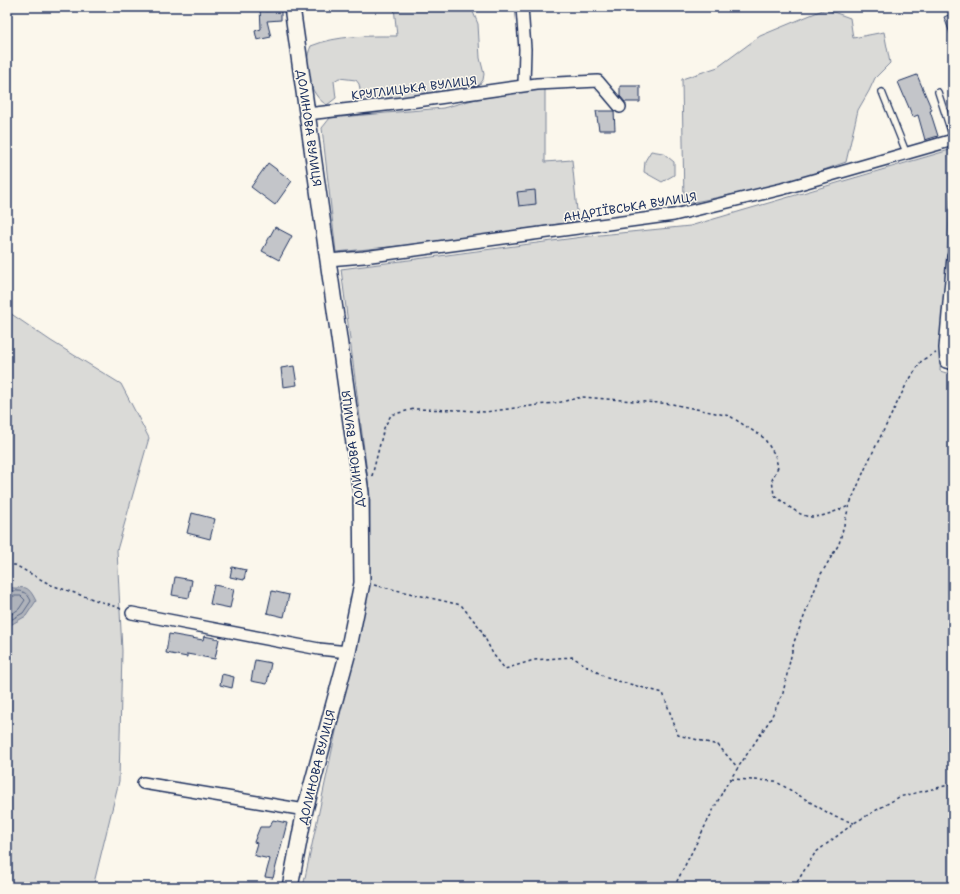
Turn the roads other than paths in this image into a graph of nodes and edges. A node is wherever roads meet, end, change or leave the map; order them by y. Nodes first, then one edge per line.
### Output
1 (292, 7) edge
2 (522, 7) edge
3 (524, 85) junction
4 (882, 92) dead end
5 (938, 92) dead end
6 (620, 107) dead end
7 (307, 114) junction
8 (953, 139) edge
9 (906, 152) junction
10 (953, 257) edge
11 (328, 260) junction
12 (953, 364) edge
13 (132, 613) road end
14 (348, 652) junction
15 (143, 783) dead end
16 (305, 810) junction
17 (290, 887) edge

1 - 7 street, ДОЛИНОВА ВУЛИЦЯ
2 - 3 street
3 - 6 street, КРУГЛИЦЬКА ВУЛИЦЯ
3 - 7 street, КРУГЛИЦЬКА ВУЛИЦЯ
4 - 9 lane
5 - 8 lane
7 - 11 street, ДОЛИНОВА ВУЛИЦЯ
8 - 9 street, АНДРІЇВСЬКА ВУЛИЦЯ
9 - 11 street, АНДРІЇВСЬКА ВУЛИЦЯ
10 - 12 street
11 - 14 street, ДОЛИНОВА ВУЛИЦЯ
13 - 14 street
14 - 16 street, ДОЛИНОВА ВУЛИЦЯ
15 - 16 street
16 - 17 street, ДОЛИНОВА ВУЛИЦЯ

